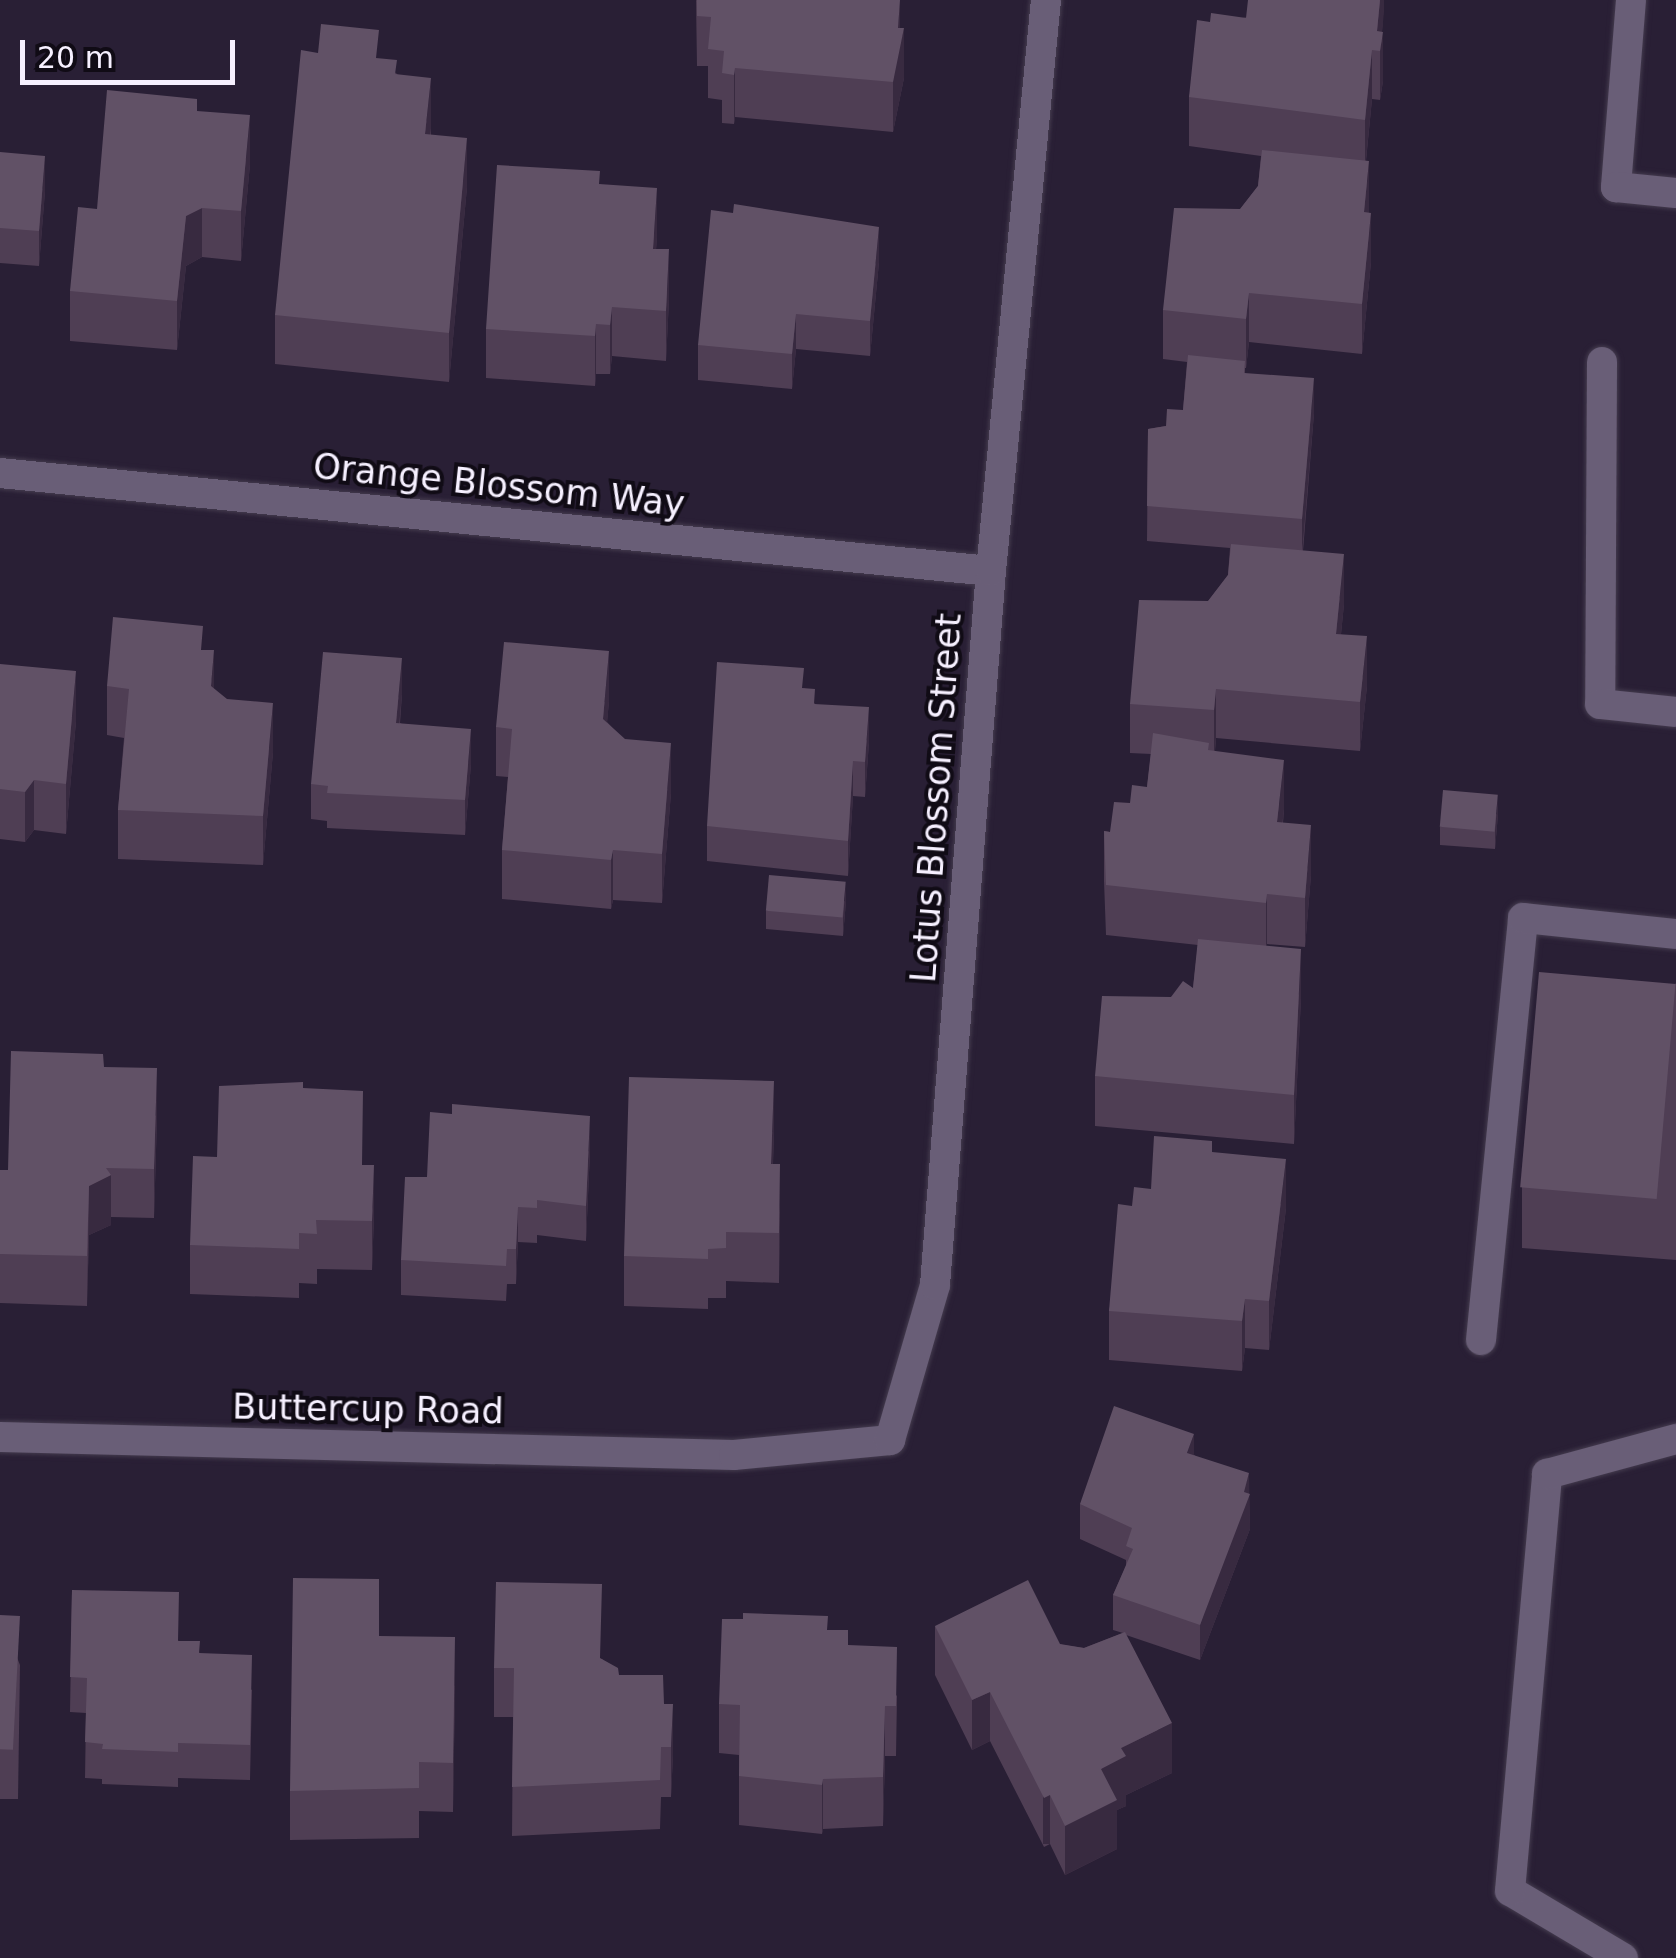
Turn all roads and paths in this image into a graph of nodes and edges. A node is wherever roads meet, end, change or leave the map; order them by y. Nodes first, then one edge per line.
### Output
1 (1046, 0) edge
2 (1631, 0) edge
3 (1676, 192) edge
4 (1602, 362) dead end
5 (0, 473) edge
6 (991, 571) junction
7 (1676, 712) edge
8 (1676, 934) edge
9 (1481, 1340) dead end
10 (0, 1438) edge
11 (1676, 1439) edge
12 (734, 1455) joint
13 (1623, 1958) edge

1 - 6 street, Lotus Blossom Street
2 - 3 street
4 - 7 street
5 - 6 street, Orange Blossom Way
6 - 12 street, Lotus Blossom Street
8 - 9 street
10 - 12 street, Buttercup Road
11 - 13 street

